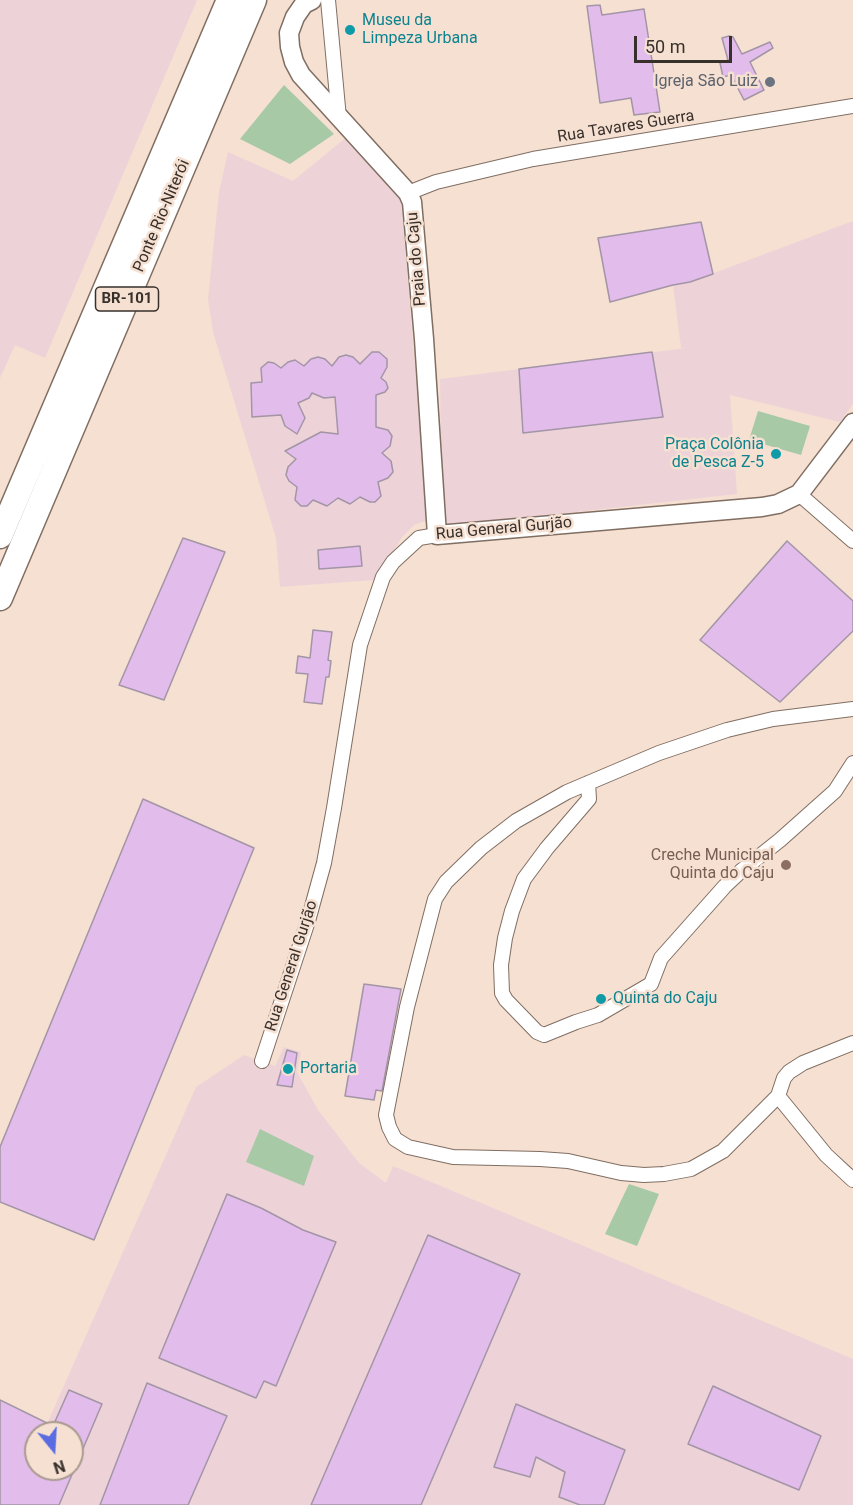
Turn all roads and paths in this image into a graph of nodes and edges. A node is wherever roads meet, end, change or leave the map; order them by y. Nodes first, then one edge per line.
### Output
1 (229, 0) edge
2 (254, 0) edge
3 (312, 0) edge
4 (328, 0) edge
5 (853, 106) edge
6 (339, 118) junction
7 (408, 192) junction
8 (853, 423) edge
9 (799, 494) junction
10 (436, 535) junction
11 (0, 536) edge
12 (853, 541) edge
13 (0, 598) edge
14 (853, 709) edge
15 (853, 763) edge
16 (588, 783) junction
17 (853, 1043) edge
18 (262, 1061) dead end
19 (778, 1096) junction
20 (853, 1180) edge

1 - 11 highway, Ponte Rio-Niterói / BR-101
2 - 13 highway, Ponte Rio-Niterói / BR-101
3 - 6 street, Praia do Caju
4 - 6 street
5 - 7 street, Rua Tavares Guerra
6 - 7 street, Praia do Caju
7 - 10 street, Praia do Caju
8 - 9 street
9 - 10 street, Rua General Gurjão
9 - 12 street
10 - 18 street, Rua General Gurjão
14 - 16 street
15 - 16 street
16 - 19 street
17 - 19 street
19 - 20 street

